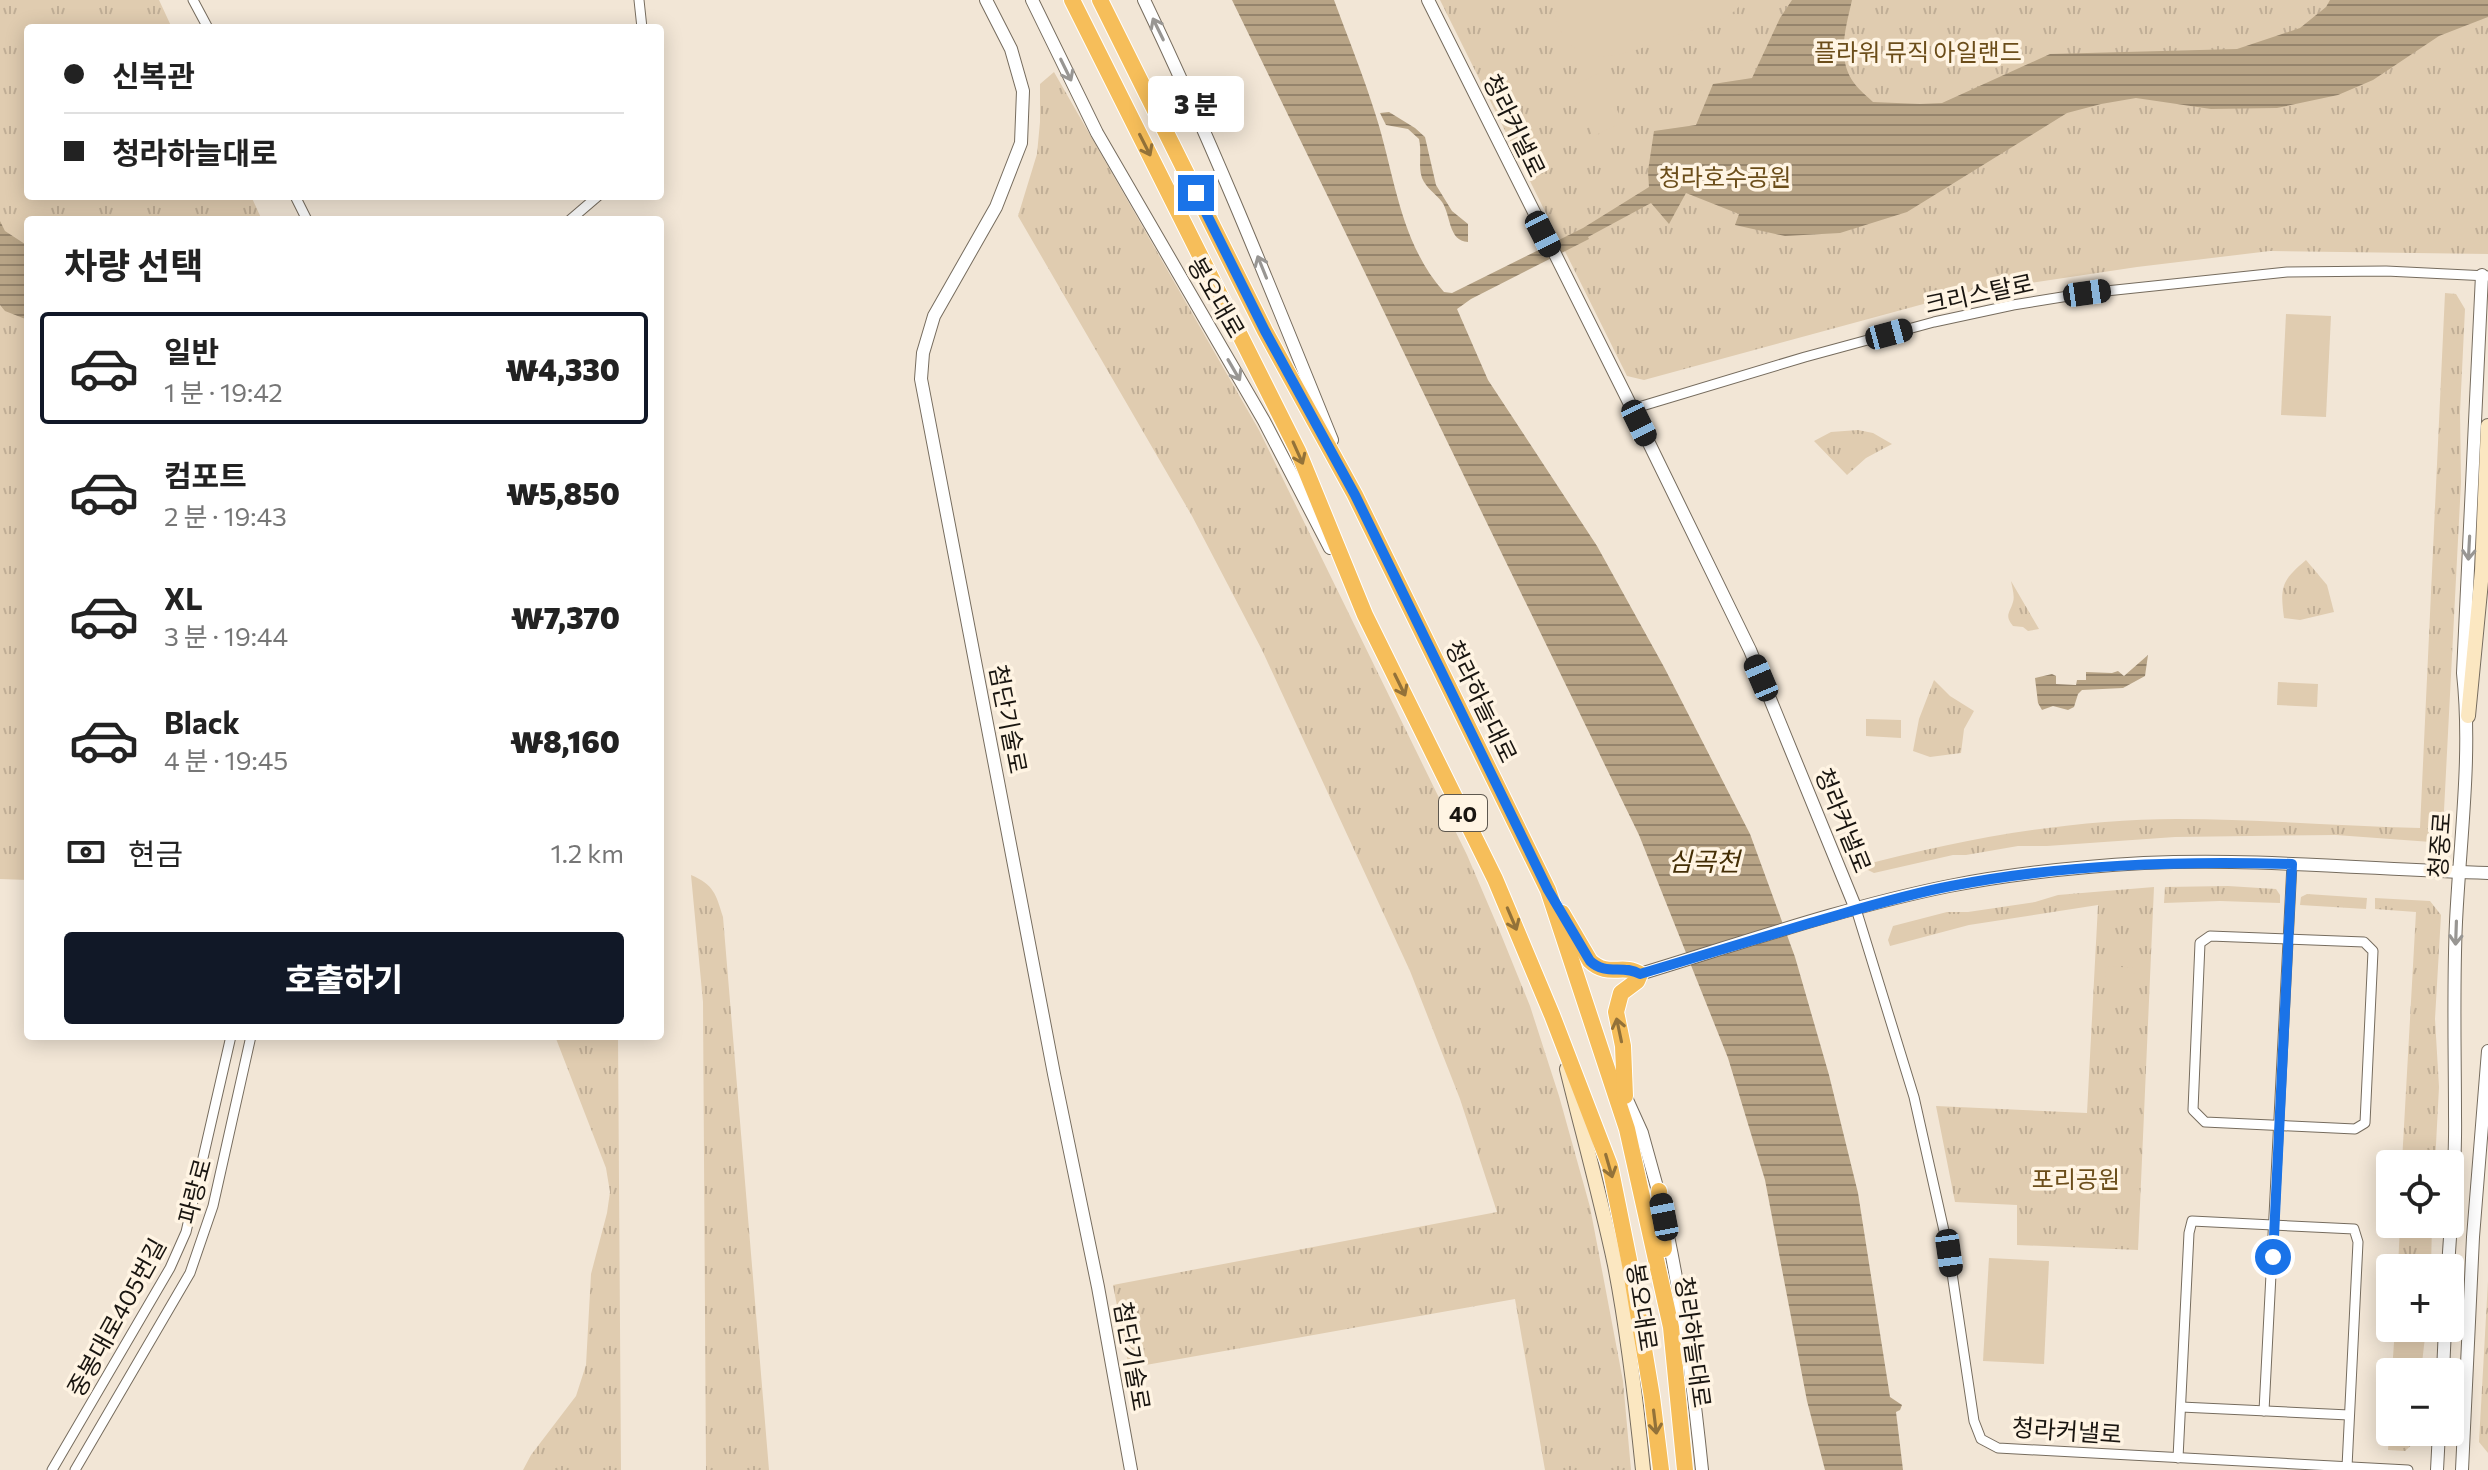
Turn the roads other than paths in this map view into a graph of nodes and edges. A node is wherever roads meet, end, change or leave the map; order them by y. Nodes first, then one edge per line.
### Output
1 (193, 0) edge
2 (639, 0) edge
3 (986, 0) edge
4 (1032, 0) edge
5 (1072, 0) edge
6 (1100, 0) edge
7 (1144, 0) edge
8 (1428, 0) edge
9 (206, 24) edge
10 (642, 24) edge
11 (593, 200) edge
12 (575, 216) edge
13 (2485, 276) edge
14 (2484, 321) edge
15 (1632, 409) junction
16 (2488, 426) edge
17 (1355, 495) junction
18 (1365, 615) junction
19 (2468, 716) junction
20 (2292, 864) junction
21 (2458, 872) junction
22 (2488, 873) edge
23 (1548, 890) junction
24 (1856, 909) junction
25 (2287, 939) junction
26 (1640, 974) junction
27 (1552, 1015) junction
28 (1592, 1024) junction
29 (230, 1040) edge
30 (250, 1040) edge
31 (2488, 1051) edge
32 (1625, 1096) junction
33 (2279, 1126) junction
34 (1659, 1191) junction
35 (2275, 1226) junction
36 (2449, 1254) edge
37 (1675, 1362) junction
38 (2181, 1407) junction
39 (2264, 1411) junction
40 (2349, 1415) junction
41 (2438, 1446) edge
42 (2178, 1458) junction
43 (2347, 1467) junction
44 (52, 1470) edge
45 (75, 1470) edge
46 (1131, 1470) edge
47 (1643, 1470) edge
48 (1661, 1470) edge
49 (1685, 1470) edge
50 (1702, 1470) edge
51 (2408, 1470) edge
52 (2437, 1470) edge
53 (2462, 1470) edge

1 - 9 street
2 - 10 street
3 - 46 street, 첨단기술로
4 -> 18 street, 봉오대로 / 40
5 -> 18 highway, 청라하늘대로 / 40
6 - 17 highway, 청라하늘대로 / 40
17 -> 7 street, 봉오대로 / 40
8 - 15 street, 청라커낼로
11 - 12 street
13 - 14 street
13 - 15 street, 크리스탈로
14 -> 19 street
15 - 24 street, 청라커낼로
16 - 19 main road, 청중로
17 - 23 highway, 청라하늘대로 / 40
18 -> 27 highway, 청라하늘대로 / 40
19 - 21 street, 청중로
20 - 21 street
20 - 24 street
20 - 25 street
21 - 22 street
21 -> 36 street, 청중로
23 - 26 highway
23 - 28 highway, 청라하늘대로 / 40
24 - 26 street
24 - 42 street, 청라커낼로
25 - 33 street
25 - 33 street
25 - 33 street
32 -> 26 highway
27 - 47 main road, 봉오대로 / 40
27 -> 48 highway, 청라하늘대로
28 - 32 street, 봉오대로 / 40
28 - 37 highway, 청라하늘대로
29 - 44 street, 중봉대로405번길
30 - 45 street, 파랑로
31 - 53 street
32 - 34 street, 봉오대로 / 40
33 - 35 street
34 - 37 highway
34 - 50 street, 봉오대로 / 40
35 - 38 street
35 - 39 street
35 - 40 street
37 - 49 highway, 청라하늘대로
38 - 39 street
38 - 42 street
39 - 40 street
40 - 43 street
41 - 52 street
42 - 43 street, 청라커낼로
43 - 51 street, 청라커낼로

